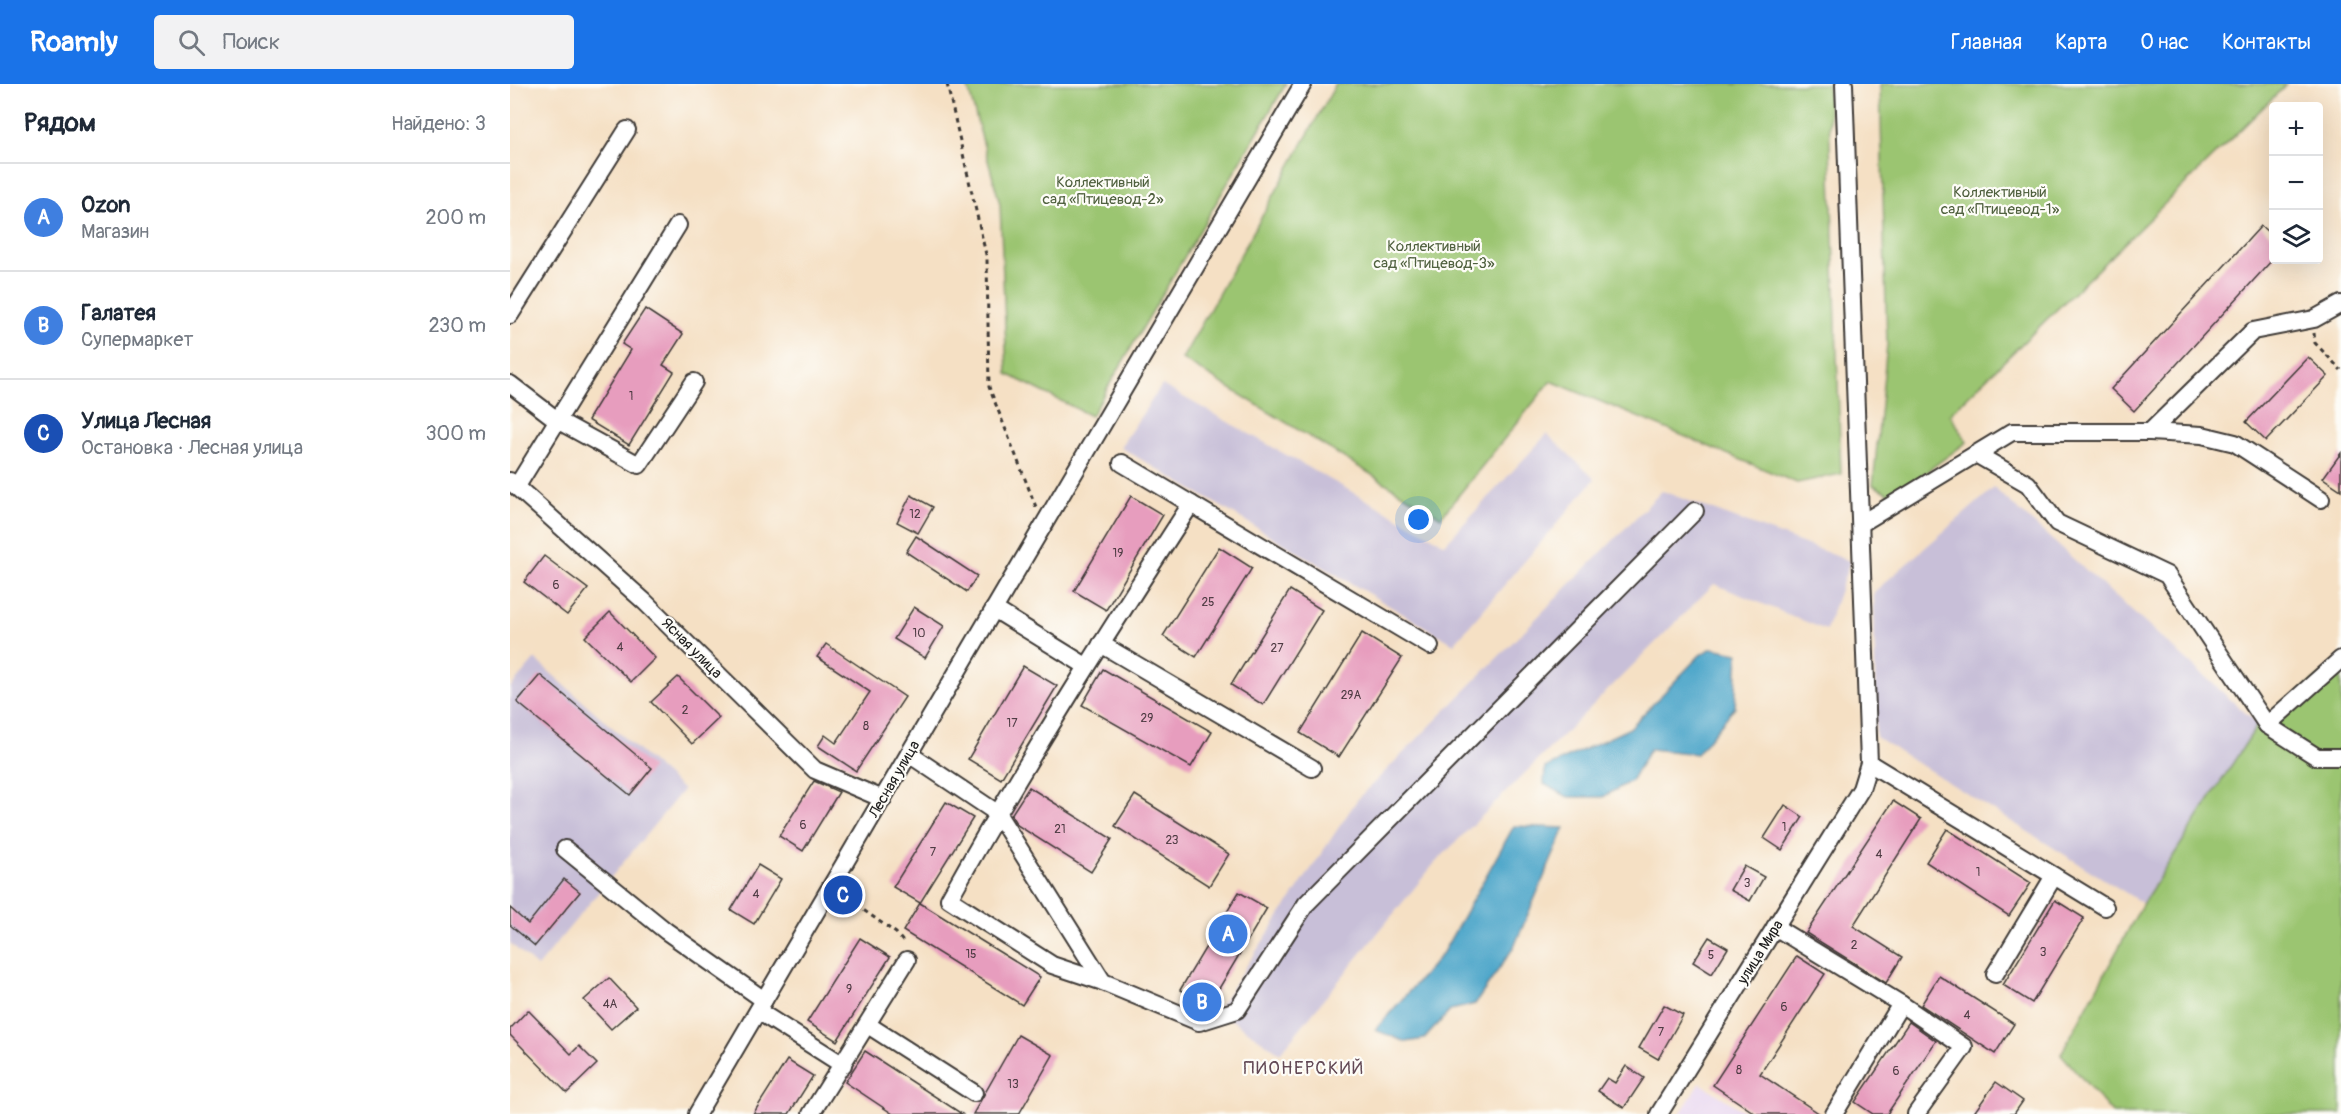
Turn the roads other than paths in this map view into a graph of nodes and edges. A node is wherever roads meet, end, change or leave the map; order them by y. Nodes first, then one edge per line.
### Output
1 (1303, 84) edge
2 (1844, 84) edge
3 (627, 130) dead end
4 (678, 225) dead end
5 (2341, 304) edge
6 (510, 315) edge
7 (694, 382) dead end
8 (510, 384) edge
9 (557, 420) junction
10 (2150, 432) junction
11 (1976, 454) junction
12 (1122, 463) dead end
13 (513, 483) edge
14 (2321, 499) dead end
15 (1191, 504) junction
16 (1695, 511) dead end
17 (1862, 523) junction
18 (994, 609) junction
19 (1101, 644) junction
20 (1430, 646) dead end
21 (2341, 659) edge
22 (1086, 666) junction
23 (2267, 725) junction
24 (909, 754) junction
25 (2341, 757) edge
26 (1869, 763) junction
27 (1312, 768) dead end
28 (883, 799) junction
29 (997, 813) junction
30 (565, 849) dead end
31 (2054, 876) junction
32 (2105, 907) dead end
33 (1775, 927) junction
34 (906, 960) road end
35 (1995, 974) dead end
36 (1103, 982) junction
37 (761, 1005) junction
38 (1902, 1005) junction
39 (868, 1025) junction
40 (843, 1065) junction
41 (974, 1093) dead end
42 (1840, 1112) edge
43 (697, 1114) edge
44 (811, 1114) edge
45 (1659, 1114) edge
46 (1916, 1114) edge

1 - 18 street, Лесная улица
2 - 17 street, улица Мира
3 - 6 street
4 - 9 street
5 - 10 street
7 - 9 street
8 - 9 street
9 - 13 street
10 - 11 street
10 - 14 street
11 - 17 street
11 - 23 street
12 - 15 street
13 - 28 street, Ясная улица
15 - 19 street
15 - 20 street
16 - 36 street
17 - 26 street, улица Мира
18 - 22 street
18 - 24 street, Лесная улица
19 - 22 street
19 - 27 street
21 - 23 street
22 - 29 street
23 - 25 street
24 - 28 street, Лесная улица
24 - 29 street
26 - 31 street
26 - 33 street, улица Мира
28 - 37 street, Лесная улица
29 - 36 street
29 - 36 street
30 - 37 street
31 - 32 street
31 - 35 street
33 - 38 street
33 - 45 street, улица Мира
34 - 39 street
37 - 40 street
37 - 43 street, Лесная улица
38 - 42 street
38 - 46 street
39 - 40 street
39 - 41 street
40 - 44 street

